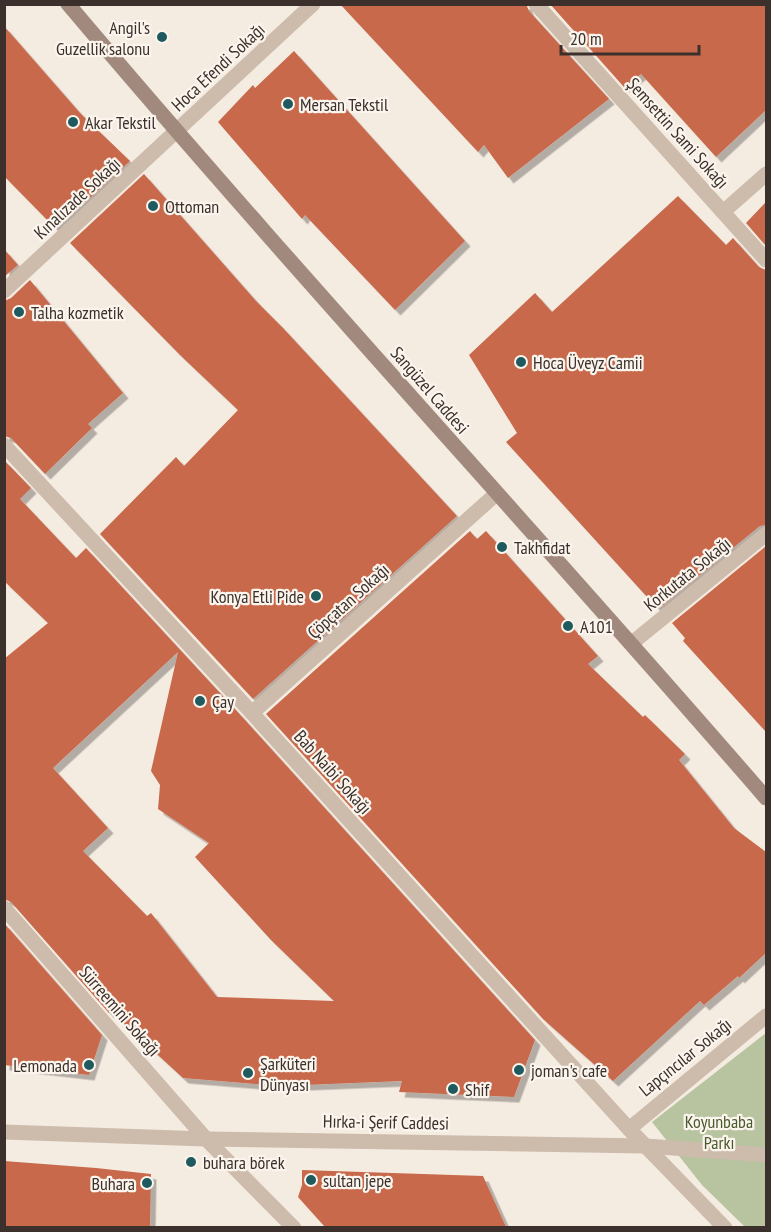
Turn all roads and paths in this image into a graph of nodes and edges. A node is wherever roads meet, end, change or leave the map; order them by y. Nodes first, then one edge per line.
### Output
1 (68, 4) edge
2 (313, 4) edge
3 (536, 4) edge
4 (176, 133) junction
5 (766, 174) edge
6 (723, 212) junction
7 (766, 260) edge
8 (4, 291) edge
9 (4, 445) edge
10 (496, 494) junction
11 (766, 534) edge
12 (632, 643) junction
13 (252, 713) junction
14 (766, 798) edge
15 (4, 909) edge
16 (766, 1016) edge
17 (629, 1129) junction
18 (4, 1132) edge
19 (206, 1139) junction
20 (646, 1146) junction
21 (766, 1155) edge
22 (294, 1227) edge
23 (725, 1227) edge

1 - 4 street, Sangüzel Caddesi
2 - 4 street, Hoca Efendi Sokağı
3 - 6 street, Şemsettin Sami Sokağı
4 - 8 street, Kınalızade Sokağı
4 - 10 street, Sangüzel Caddesi
5 - 6 street
6 - 7 street, Şemsettin Sami Sokağı
9 - 13 street, Bab Naibi Sokağı
10 - 12 street, Sangüzel Caddesi
10 - 13 street, Çöpçatan Sokağı
11 - 12 street, Korkutata Sokağı
12 - 14 street, Sangüzel Caddesi
13 - 17 street, Bab Naibi Sokağı
15 - 19 street, Sürreemini Sokağı
16 - 17 street, Lapçıncılar Sokağı
17 - 20 street, Bab Naibi Sokağı
18 - 19 street, Hırka-i Şerif Caddesi
19 - 20 street, Hırka-i Şerif Caddesi
19 - 22 street, Sürreemini Sokağı
20 - 21 street, Hırka-i Şerif Caddesi
20 - 23 street, Bab Naibi Sokağı

